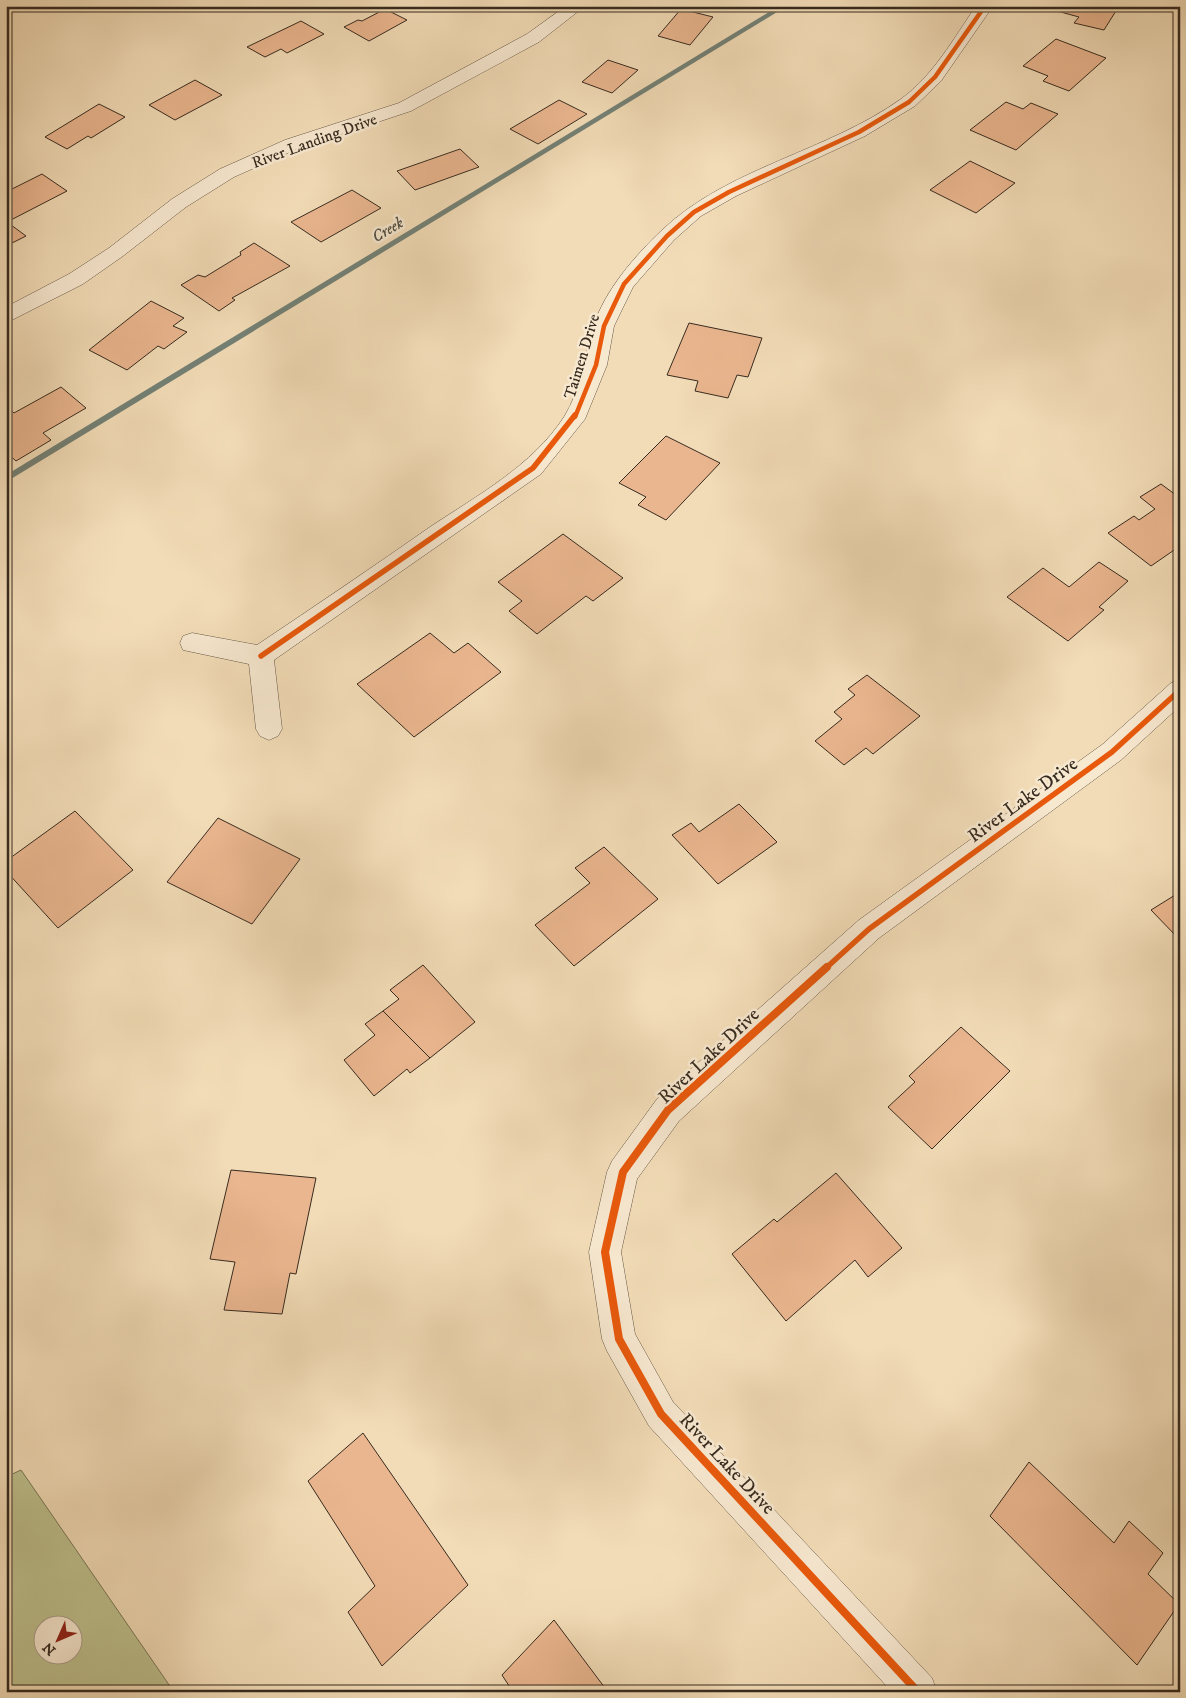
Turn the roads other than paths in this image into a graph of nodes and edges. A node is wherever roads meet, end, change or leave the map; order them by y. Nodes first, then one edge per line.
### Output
1 (577, 6) edge
2 (985, 6) edge
3 (6, 316) edge
4 (192, 643) dead end
5 (261, 656) junction
6 (1175, 704) edge
7 (270, 729) dead end
8 (918, 1692) edge

1 - 3 street, River Landing Drive
2 - 5 street, Taimen Drive
4 - 5 street
5 - 7 street
6 - 8 street, River Lake Drive

